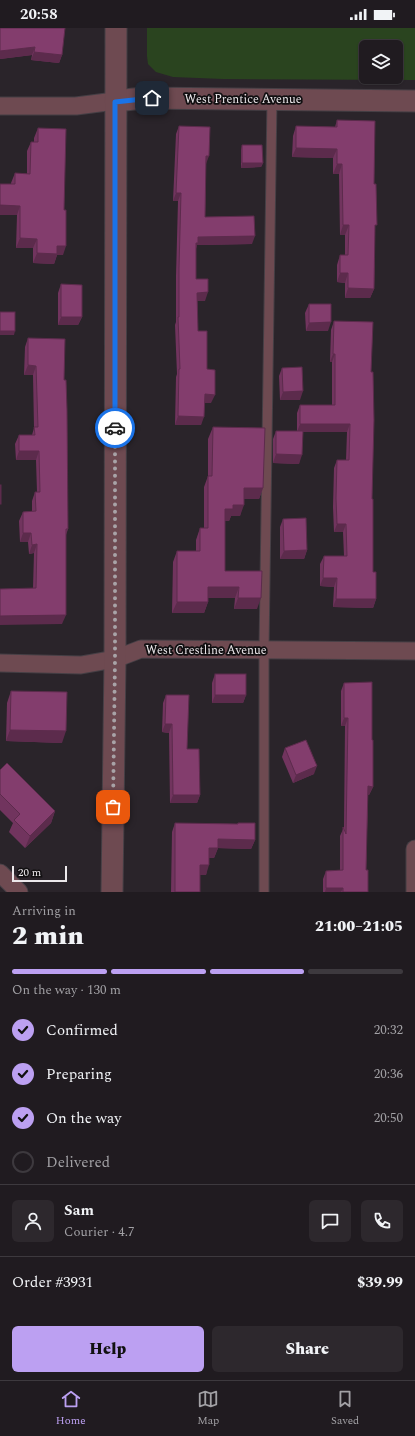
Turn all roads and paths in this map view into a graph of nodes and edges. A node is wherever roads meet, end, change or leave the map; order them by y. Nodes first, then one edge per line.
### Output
1 (116, 28) edge
2 (272, 98) junction
3 (415, 101) edge
4 (115, 102) junction
5 (0, 106) edge
6 (264, 650) junction
7 (415, 652) edge
8 (115, 659) junction
9 (0, 663) edge
10 (415, 849) edge
11 (0, 873) edge
12 (19, 892) edge
13 (112, 892) edge
14 (264, 892) edge
15 (415, 892) edge

1 - 4 street
2 - 3 street, West Prentice Avenue
2 - 4 street, West Prentice Avenue
2 - 6 lane
4 - 5 street, West Prentice Avenue
4 - 8 street
6 - 7 street, West Crestline Avenue
6 - 8 street, West Crestline Avenue
6 - 14 lane
8 - 9 street, West Crestline Avenue
8 - 13 street
10 - 15 street
11 - 12 street

